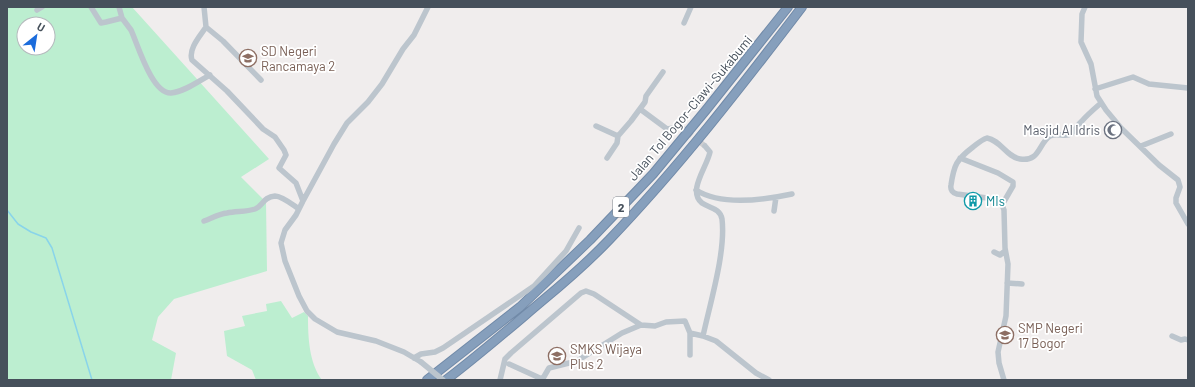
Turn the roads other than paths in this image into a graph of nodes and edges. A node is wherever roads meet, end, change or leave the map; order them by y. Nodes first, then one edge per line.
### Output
1 (42, 7) edge
2 (91, 7) edge
3 (119, 7) edge
4 (204, 7) edge
5 (428, 7) edge
6 (691, 7) edge
7 (788, 7) edge
8 (802, 7) edge
9 (1084, 7) edge
10 (37, 10) dead end
11 (122, 18) junction
12 (684, 23) dead end
13 (206, 27) junction
14 (663, 72) dead end
15 (210, 76) junction
16 (261, 80) dead end
17 (1188, 88) edge
18 (1095, 89) junction
19 (1101, 103) junction
20 (640, 109) junction
21 (596, 126) dead end
22 (681, 127) tunnel mouth
23 (1171, 134) dead end
24 (618, 136) junction
25 (704, 146) tunnel mouth
26 (1141, 146) junction
27 (607, 158) dead end
28 (960, 158) junction
29 (696, 190) junction
30 (792, 194) dead end
31 (776, 197) junction
32 (303, 201) junction
33 (1002, 205) junction
34 (300, 209) junction
35 (774, 211) dead end
36 (204, 221) dead end
37 (1188, 224) edge
38 (579, 228) dead end
39 (1005, 251) junction
40 (994, 252) dead end
41 (1007, 283) junction
42 (1022, 284) dead end
43 (641, 325) junction
44 (690, 333) junction
45 (703, 336) junction
46 (1172, 336) dead end
47 (1188, 340) edge
48 (690, 355) dead end
49 (414, 358) junction
50 (509, 364) dead end
51 (542, 379) edge
52 (427, 380) edge
53 (444, 380) edge
54 (500, 380) edge
55 (769, 380) edge
56 (1004, 380) edge

1 - 10 street
2 - 11 street
3 - 11 street
4 - 13 street
5 - 32 street
6 - 12 street
7 - 52 highway, Jalan Tol Bogor–Ciawi–Sukabumi / 2
8 - 53 highway, Jalan Tol Bogor–Ciawi–Sukabumi / 2
9 - 18 street
11 - 15 street
13 - 15 street
13 - 16 street
14 - 20 street
15 - 32 street
17 - 18 street
18 - 19 street
19 - 26 street
19 - 28 street
20 - 22 street
20 - 24 street
21 - 24 street
23 - 26 street
24 - 27 street
25 - 29 street
26 - 37 street
28 - 33 street
28 - 33 street
29 - 31 street
29 - 45 street
30 - 31 street
31 - 35 street
32 - 34 street
33 - 39 street
34 - 36 street
34 - 49 street
38 - 49 street
39 - 40 street
39 - 41 street
41 - 42 street
41 - 56 street
43 - 44 street
43 - 51 street
43 - 54 street
44 - 45 street
44 - 48 street
45 - 55 street
46 - 47 street
49 - 53 street, bridge
50 - 51 street

